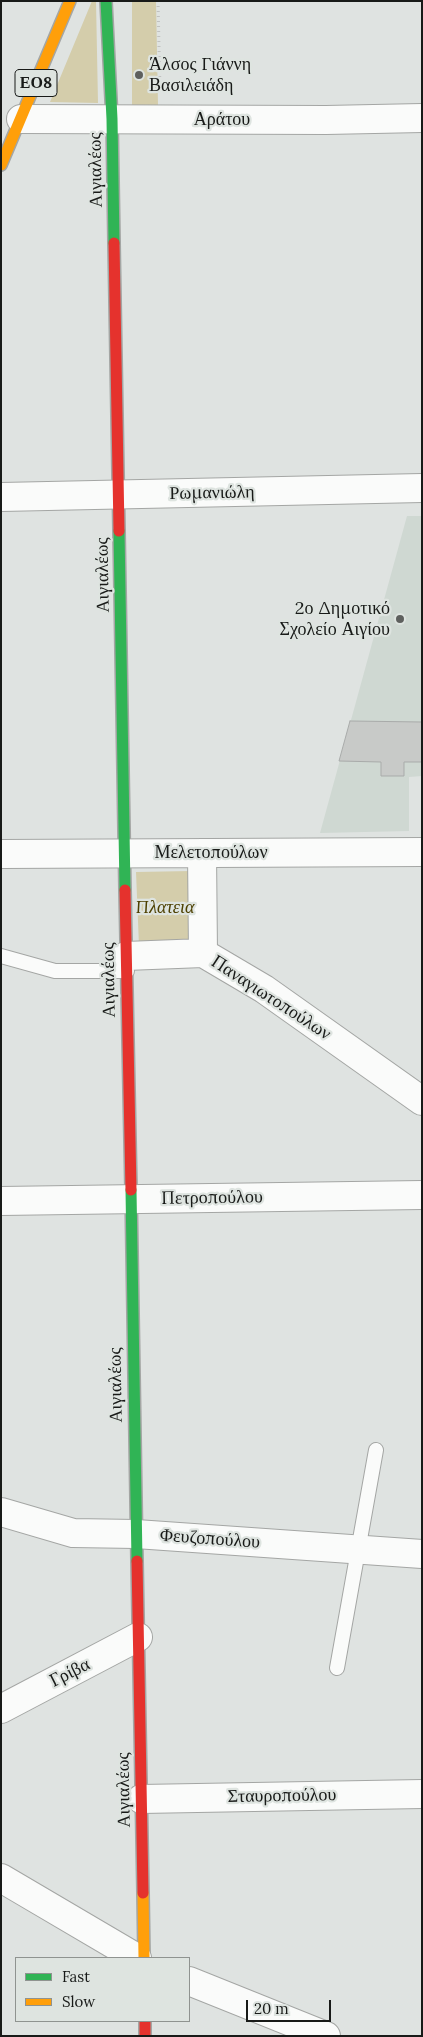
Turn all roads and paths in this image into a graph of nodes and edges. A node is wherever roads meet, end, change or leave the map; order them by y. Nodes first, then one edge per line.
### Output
1 (70, 1) edge
2 (106, 1) edge
3 (158, 1) edge
4 (422, 118) edge
5 (21, 119) junction
6 (112, 120) junction
7 (161, 120) junction
8 (1, 165) edge
9 (422, 488) edge
10 (119, 495) junction
11 (1, 496) edge
12 (422, 852) edge
13 (125, 853) junction
14 (202, 853) junction
15 (1, 854) edge
16 (203, 953) junction
17 (1, 956) edge
18 (127, 964) junction
19 (422, 1101) edge
20 (422, 1195) edge
21 (130, 1199) junction
22 (1, 1201) edge
23 (376, 1450) dead end
24 (1, 1512) edge
25 (136, 1534) junction
26 (358, 1548) junction
27 (422, 1554) edge
28 (138, 1637) junction
29 (337, 1668) dead end
30 (1, 1709) edge
31 (422, 1794) edge
32 (141, 1799) junction
33 (1, 1878) edge
34 (136, 1957) edge
35 (144, 1957) edge
36 (190, 1981) edge
37 (145, 2022) edge
38 (145, 2036) edge
39 (326, 2036) edge

1 - 5 street, ΕΟ8
2 - 6 street, Αιγιαλέως
3 - 7 path
4 - 7 street, Αράτου
5 - 6 street, Αράτου
5 - 8 street, ΕΟ8
6 - 7 street, Αράτου
6 - 10 street, Αιγιαλέως
9 - 10 street, Ρωμανιώλη
10 - 11 street, Ρωμανιώλη
10 - 13 street, Αιγιαλέως
12 - 14 street, Μελετοπούλων
13 - 14 street, Μελετοπούλων
13 - 15 street, Μελετοπούλων
13 - 18 street, Αιγιαλέως
14 - 16 street, Παναγιωτοπούλων
16 - 18 street
16 - 19 street, Παναγιωτοπούλων
17 - 18 lane
18 - 21 street, Αιγιαλέως
20 - 21 street, Πετροπούλου
21 - 22 street, Πετροπούλου
21 - 25 street, Αιγιαλέως
23 - 26 lane
24 - 25 street, Φευζοπούλου
25 - 26 street, Φευζοπούλου
25 - 28 street, Αιγιαλέως
26 - 27 street, Φευζοπούλου
26 - 29 lane
28 - 30 street, Γρίβα
28 - 32 street, Αιγιαλέως
31 - 32 street, Σταυροπούλου
32 - 35 street, Αιγιαλέως
33 - 34 street
36 - 39 street
37 - 38 street

